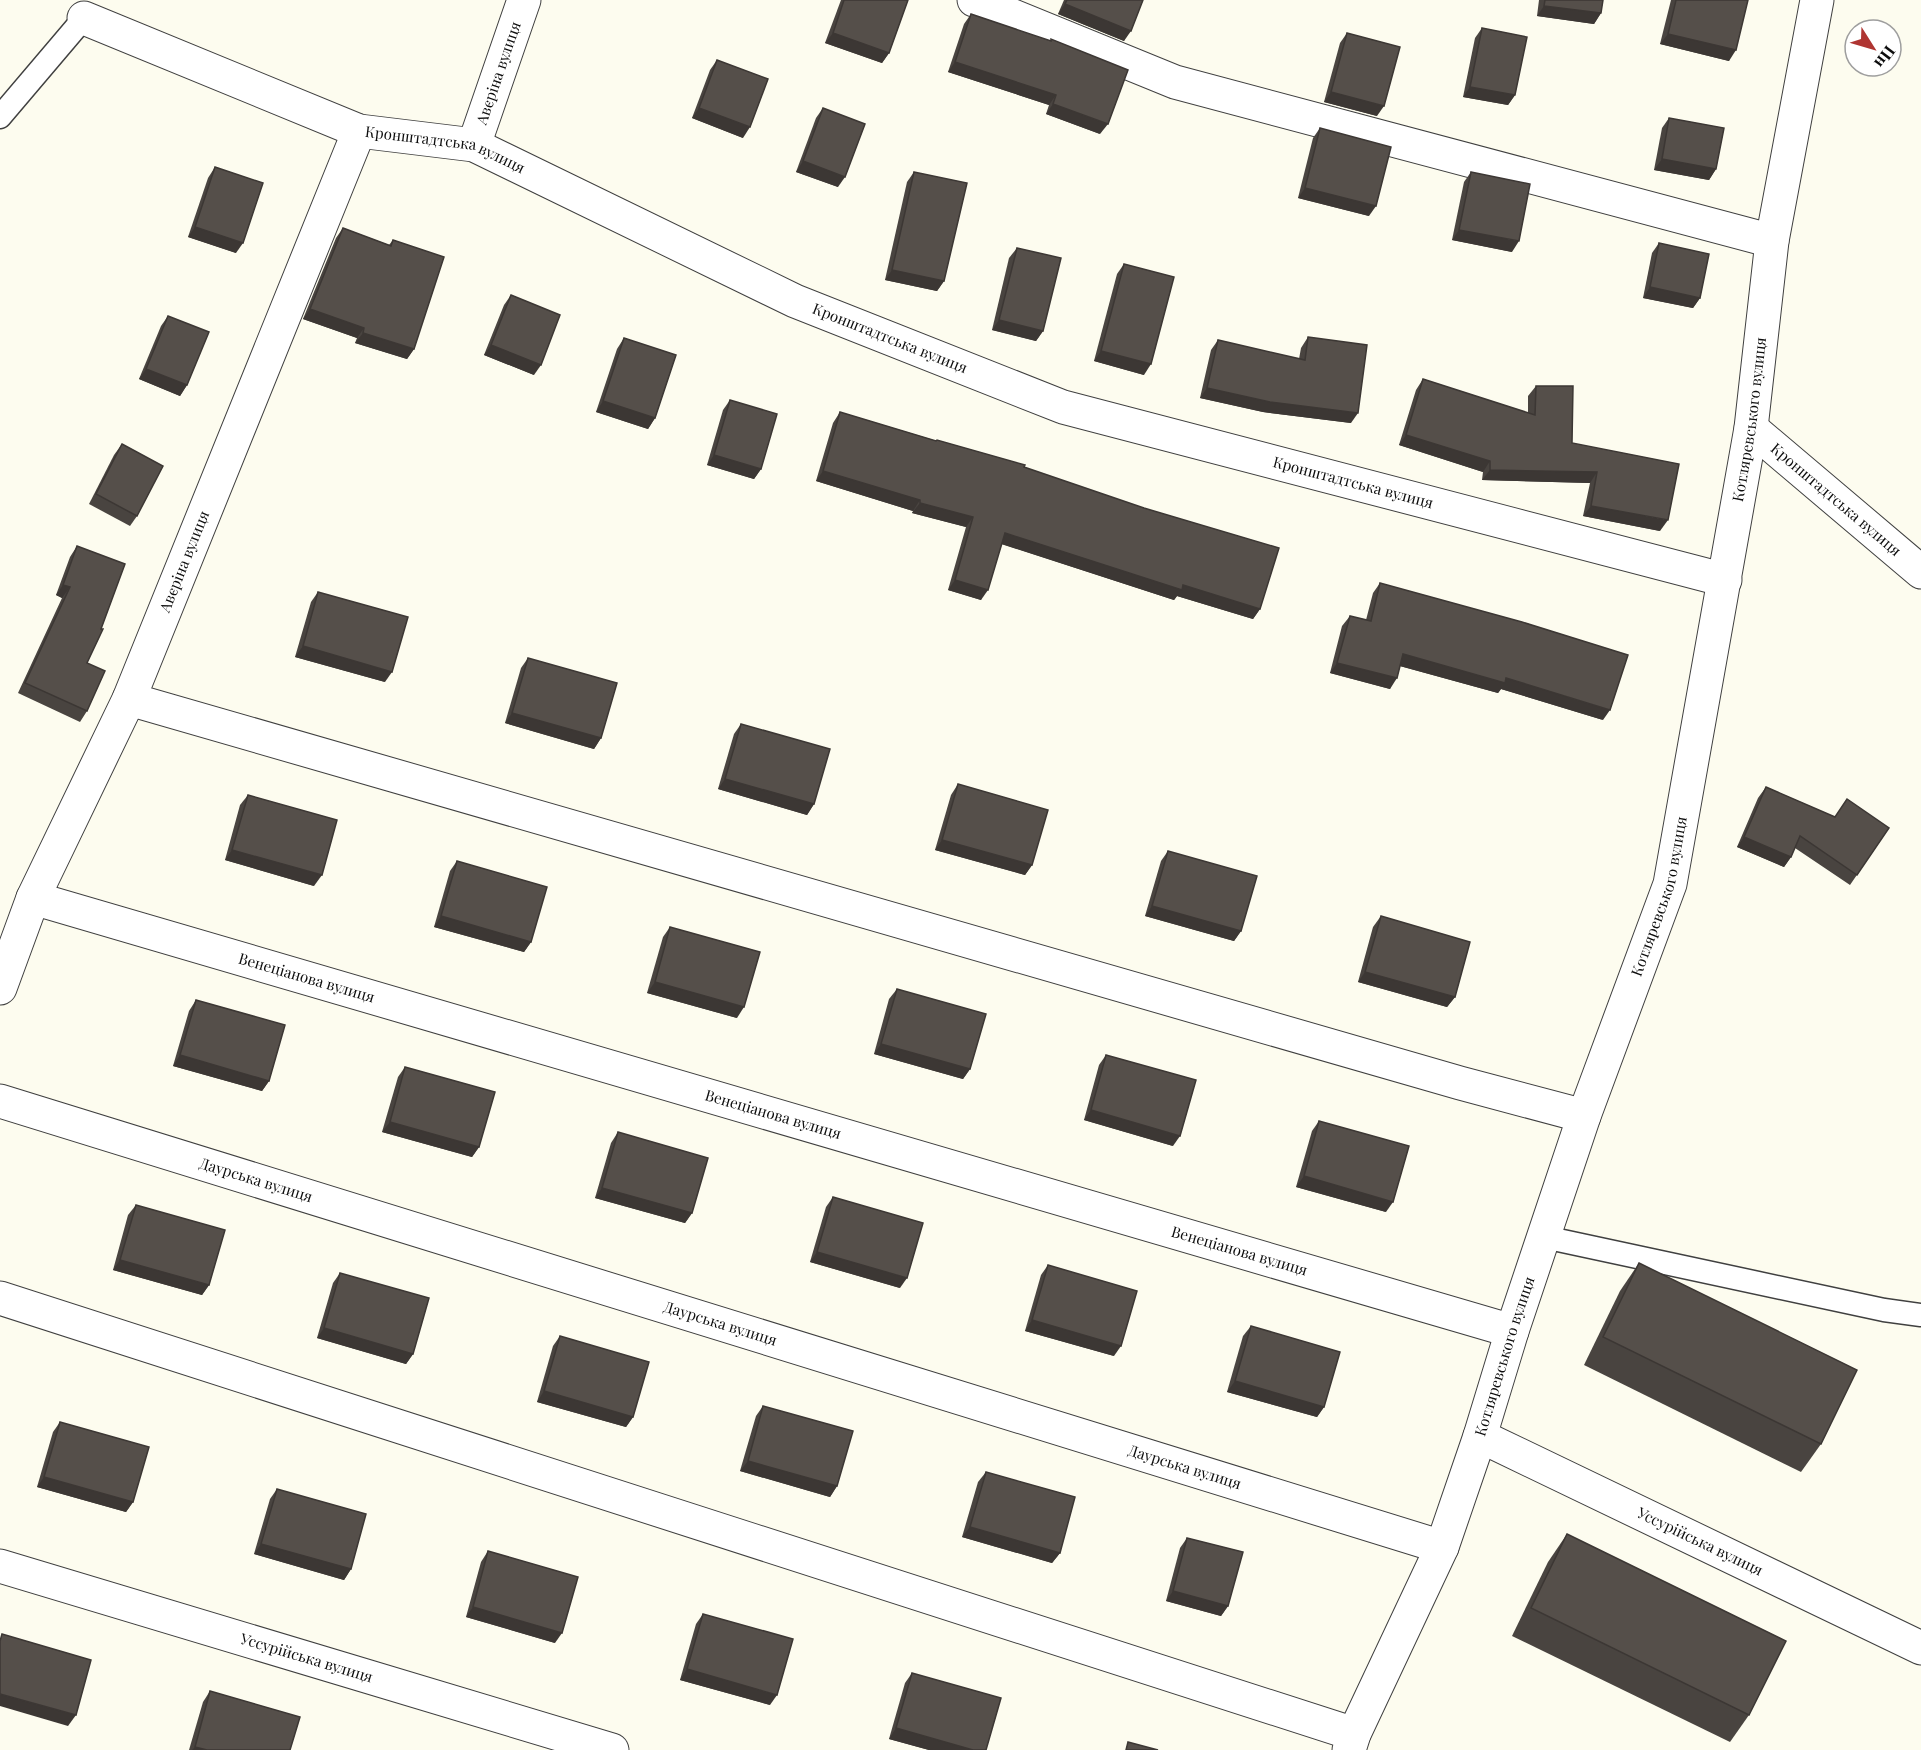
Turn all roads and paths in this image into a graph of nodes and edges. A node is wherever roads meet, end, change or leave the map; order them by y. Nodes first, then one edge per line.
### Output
1 (525, 0) edge
2 (974, 0) edge
3 (1817, 0) edge
4 (84, 18) joint
5 (0, 117) edge
6 (359, 131) junction
7 (474, 145) junction
8 (1772, 241) junction
9 (1751, 428) junction
10 (1921, 572) edge
11 (1725, 580) junction
12 (129, 699) junction
13 (33, 898) junction
14 (0, 988) edge
15 (0, 1101) edge
16 (1584, 1116) junction
17 (1544, 1237) junction
18 (0, 1298) edge
19 (1921, 1315) edge
20 (1512, 1331) junction
21 (1480, 1436) junction
22 (1443, 1546) junction
23 (0, 1566) edge
24 (1921, 1648) edge
25 (1351, 1742) edge
26 (612, 1750) edge

1 - 7 street, Авєріна вулиця
2 - 8 street
3 - 8 street, Котляревського вулиця
4 - 5 lane
4 - 6 street, Кронштадтська вулиця
6 - 7 street, Кронштадтська вулиця
6 - 12 street, Авєріна вулиця
7 - 11 street, Кронштадтська вулиця
8 - 9 street, Котляревського вулиця
9 - 10 street, Кронштадтська вулиця
9 - 11 street, Котляревського вулиця
11 - 16 street, Котляревського вулиця
12 - 13 street, Авєріна вулиця
12 - 16 street
13 - 14 street, Авєріна вулиця
13 - 20 street, Венеціанова вулиця
15 - 22 street, Даурська вулиця
16 - 17 street, Котляревського вулиця
17 - 19 lane
17 - 20 street, Котляревського вулиця
18 - 25 street
20 - 21 street, Котляревського вулиця
21 - 22 street, Котляревського вулиця
21 - 24 street, Уссурійська вулиця
22 - 25 street, Котляревського вулиця
23 - 26 street, Уссурійська вулиця

